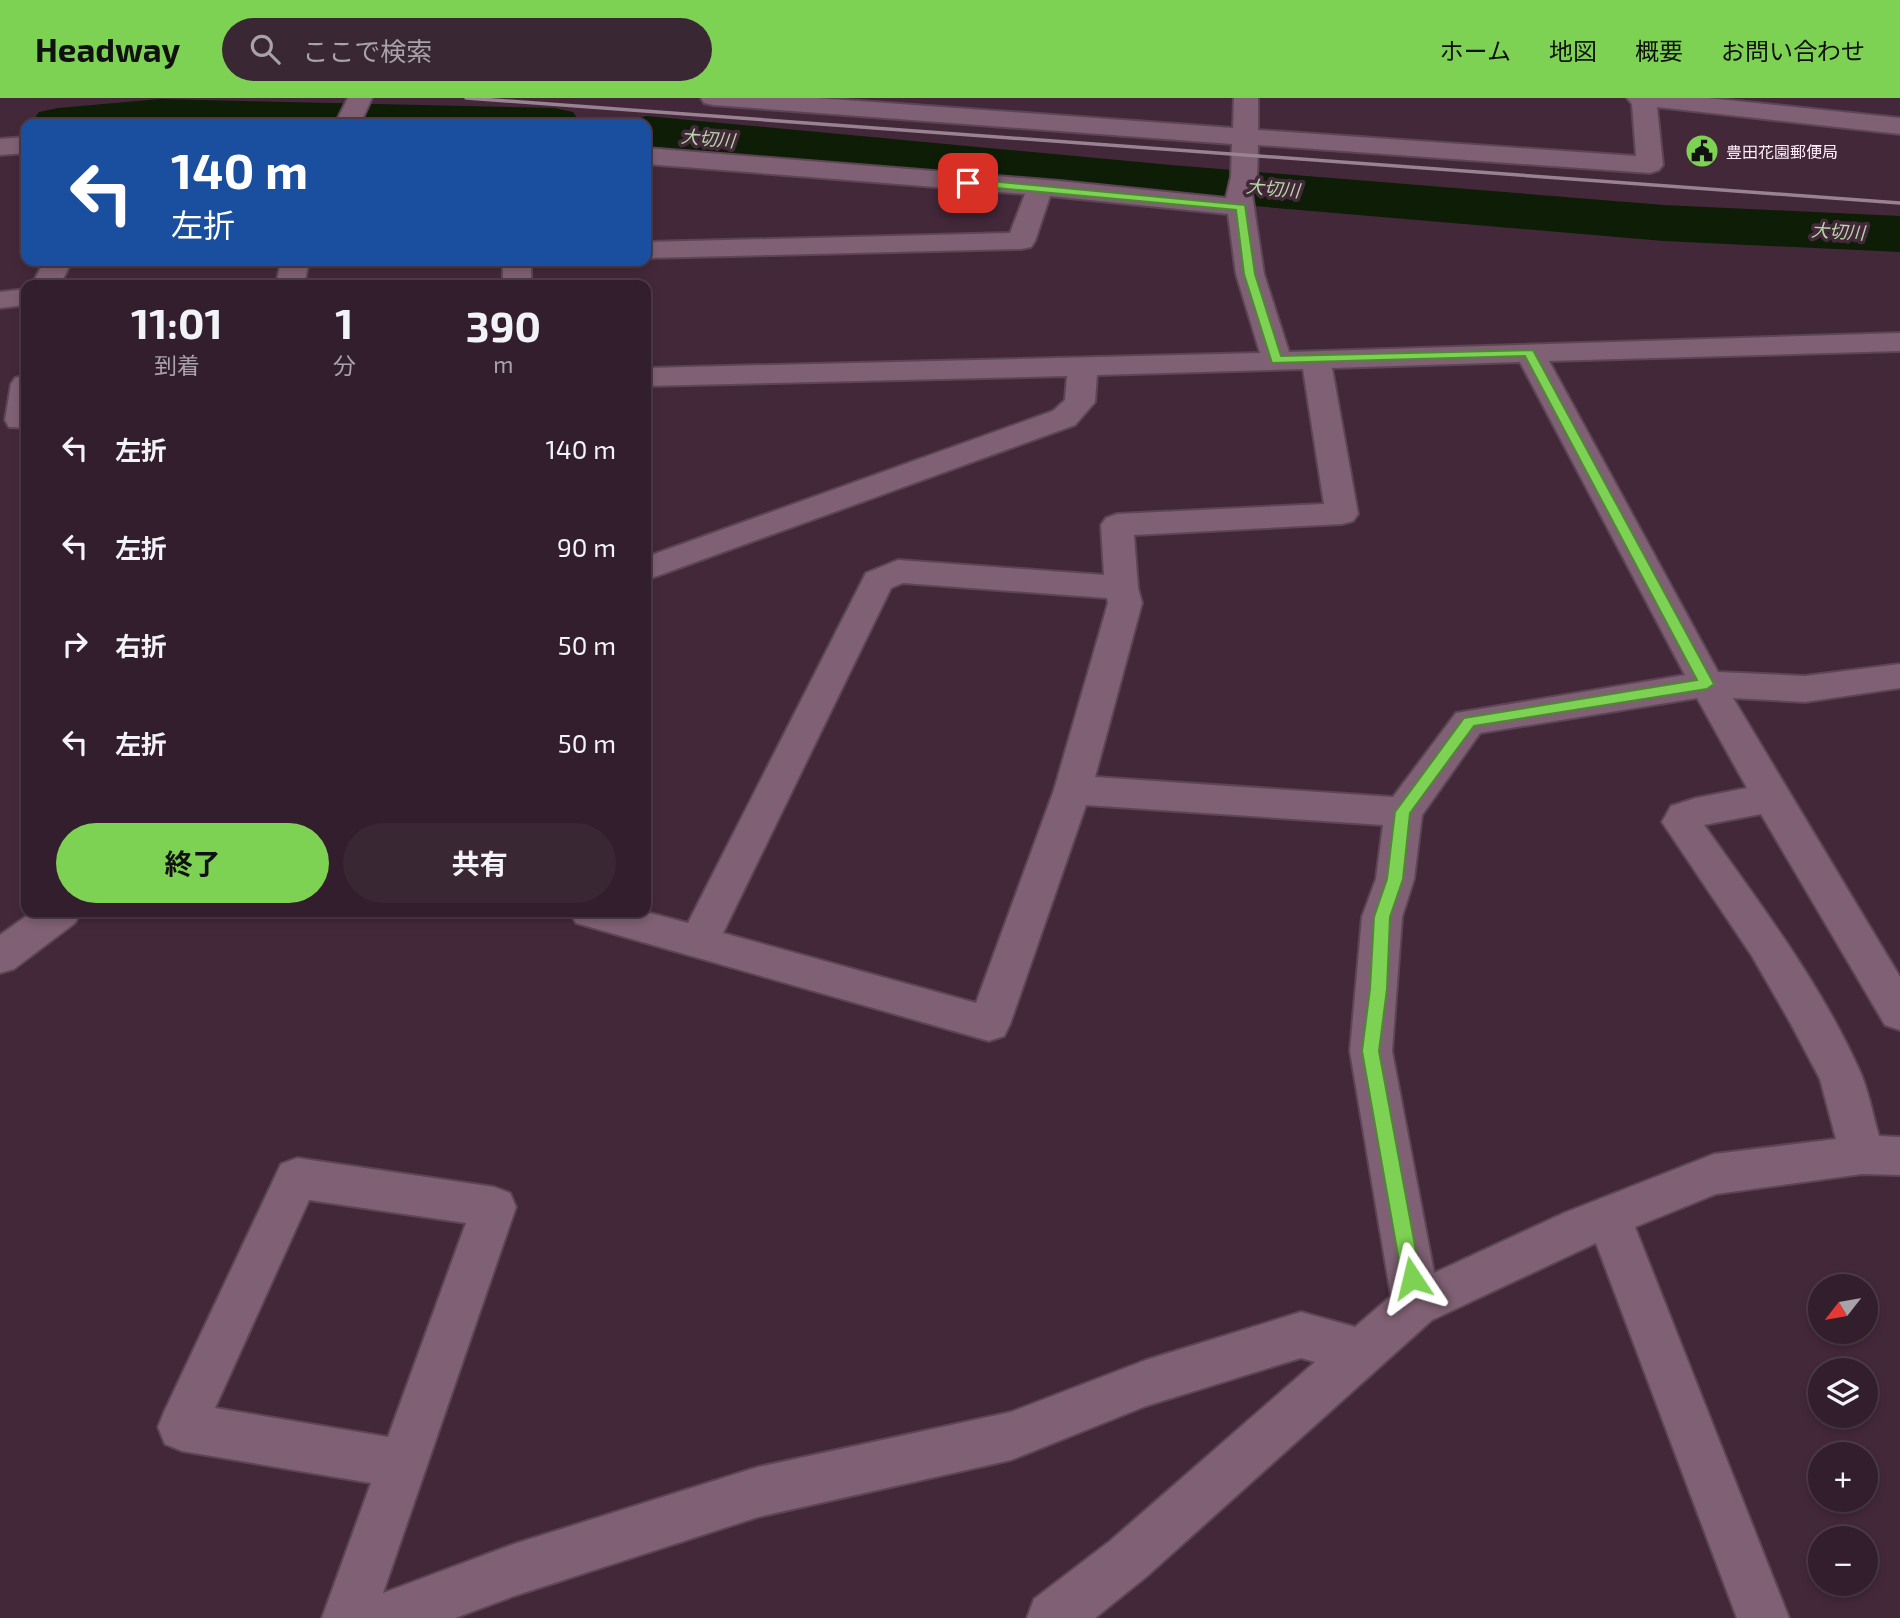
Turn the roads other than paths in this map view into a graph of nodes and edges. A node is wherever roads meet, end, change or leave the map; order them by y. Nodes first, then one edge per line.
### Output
1 (713, 98) edge
2 (1247, 98) edge
3 (1642, 98) edge
4 (1051, 110) edge
5 (1900, 126) edge
6 (1244, 139) junction
7 (21, 145) edge
8 (0, 147) edge
9 (651, 156) edge
10 (1040, 188) junction
11 (1241, 193) junction
12 (651, 250) edge
13 (21, 298) edge
14 (0, 300) edge
15 (1900, 342) edge
16 (1529, 352) junction
17 (1276, 360) junction
18 (1316, 360) junction
19 (1083, 365) junction
20 (651, 377) edge
21 (21, 401) edge
22 (15, 421) edge
23 (651, 567) edge
24 (1121, 588) junction
25 (1900, 676) edge
26 (1707, 684) junction
27 (1073, 790) junction
28 (1771, 798) junction
29 (1403, 812) junction
30 (54, 917) edge
31 (607, 917) edge
32 (698, 943) junction
33 (0, 957) edge
34 (1900, 1013) edge
35 (1881, 1155) edge
36 (1608, 1216) junction
37 (1416, 1304) junction
38 (1362, 1352) junction
39 (403, 1464) junction
40 (348, 1618) edge
41 (385, 1618) edge
42 (1053, 1618) edge
43 (1763, 1618) edge

1 - 4 street
2 - 6 street
3 - 5 street
3 - 6 street
4 - 6 street
6 - 11 street
7 - 8 street
9 - 10 street
10 - 11 street
10 - 12 street
11 - 17 street
13 - 14 street
15 - 16 street
16 - 18 street
16 - 26 street
17 - 18 street
17 - 19 street
18 - 24 street
19 - 20 street
19 - 23 street
21 - 22 street
24 - 27 street
24 - 32 street
25 - 26 street
26 - 28 street
26 - 29 street
27 - 29 street
27 - 32 street
28 - 34 street
28 - 35 street
29 - 37 street
30 - 33 street
31 - 32 street
35 - 36 street
36 - 37 street
36 - 43 street
37 - 38 street
38 - 41 street
38 - 42 street
39 - 39 street
39 - 40 street

